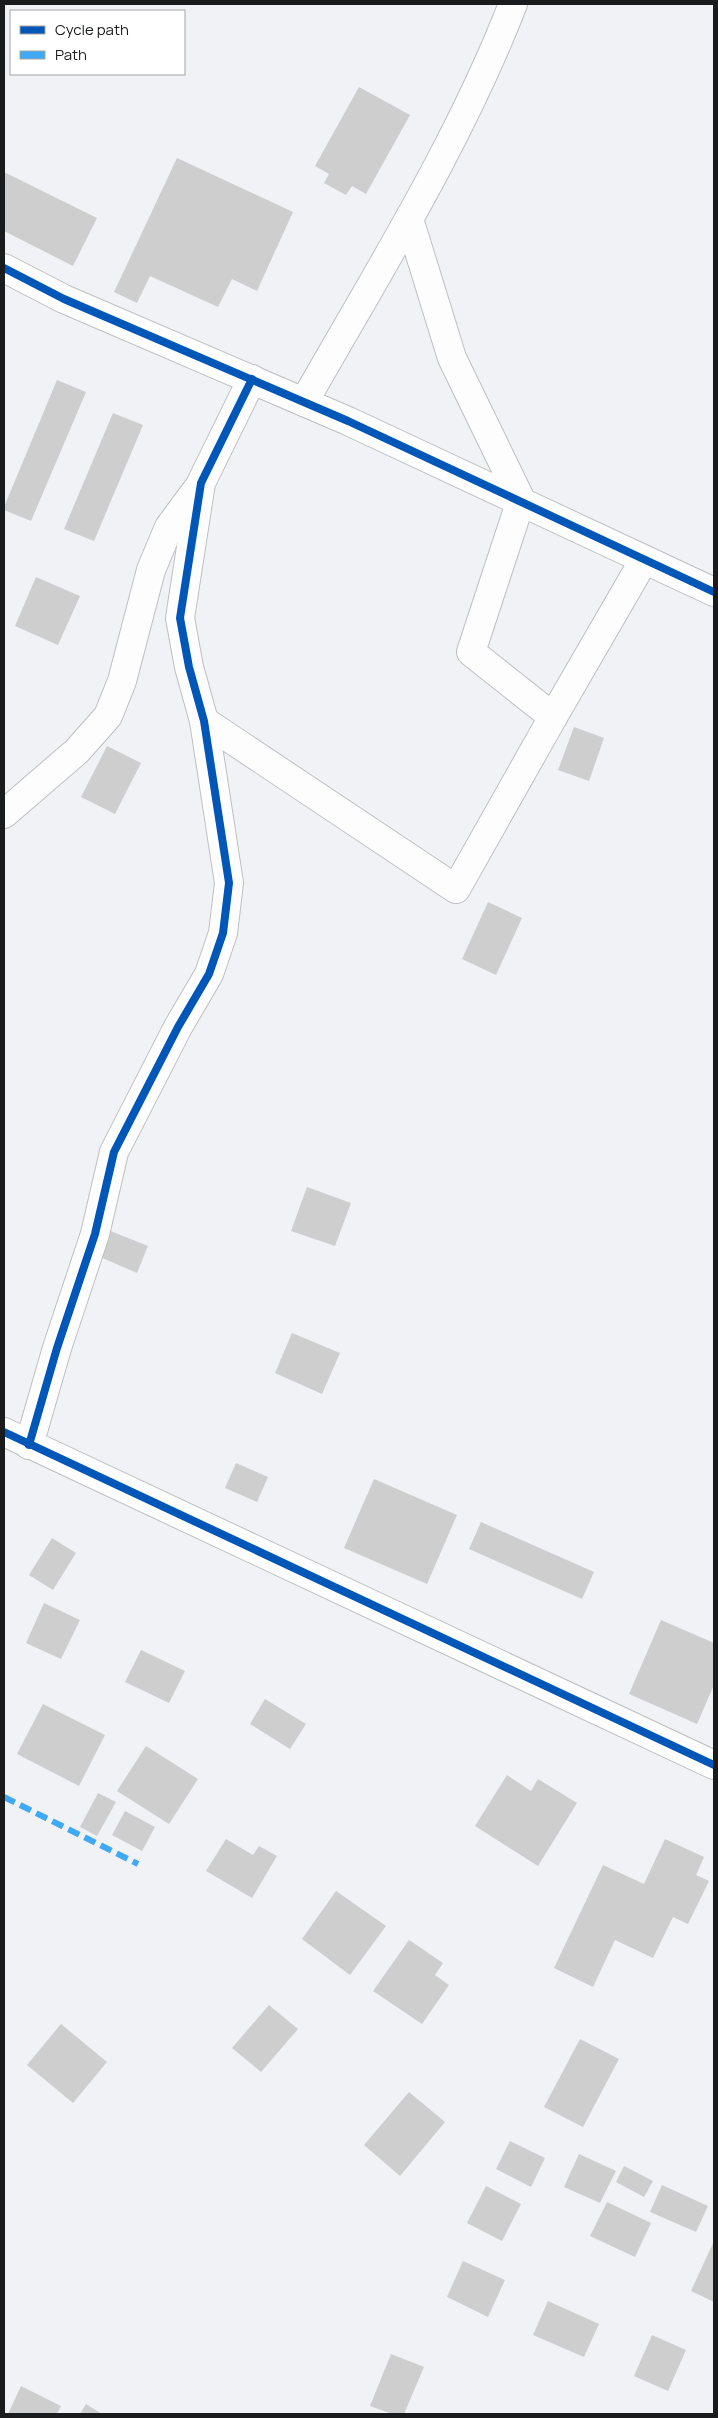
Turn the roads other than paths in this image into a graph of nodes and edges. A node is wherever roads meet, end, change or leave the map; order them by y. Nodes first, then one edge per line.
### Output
1 (513, 4) edge
2 (409, 219) junction
3 (4, 268) edge
4 (252, 379) junction
5 (304, 402) junction
6 (201, 483) junction
7 (521, 500) junction
8 (644, 560) junction
9 (714, 592) edge
10 (553, 717) junction
11 (204, 721) junction
12 (4, 814) edge
13 (4, 1432) edge
14 (29, 1445) junction
15 (714, 1765) edge

1 - 2 street
2 - 5 street
2 - 7 street
3 - 4 street
4 - 5 street
4 - 6 street
5 - 7 street
6 - 11 street
6 - 12 street
7 - 8 street
7 - 10 street
8 - 9 street
8 - 10 street
10 - 11 street
11 - 14 street
13 - 14 street
14 - 15 street

